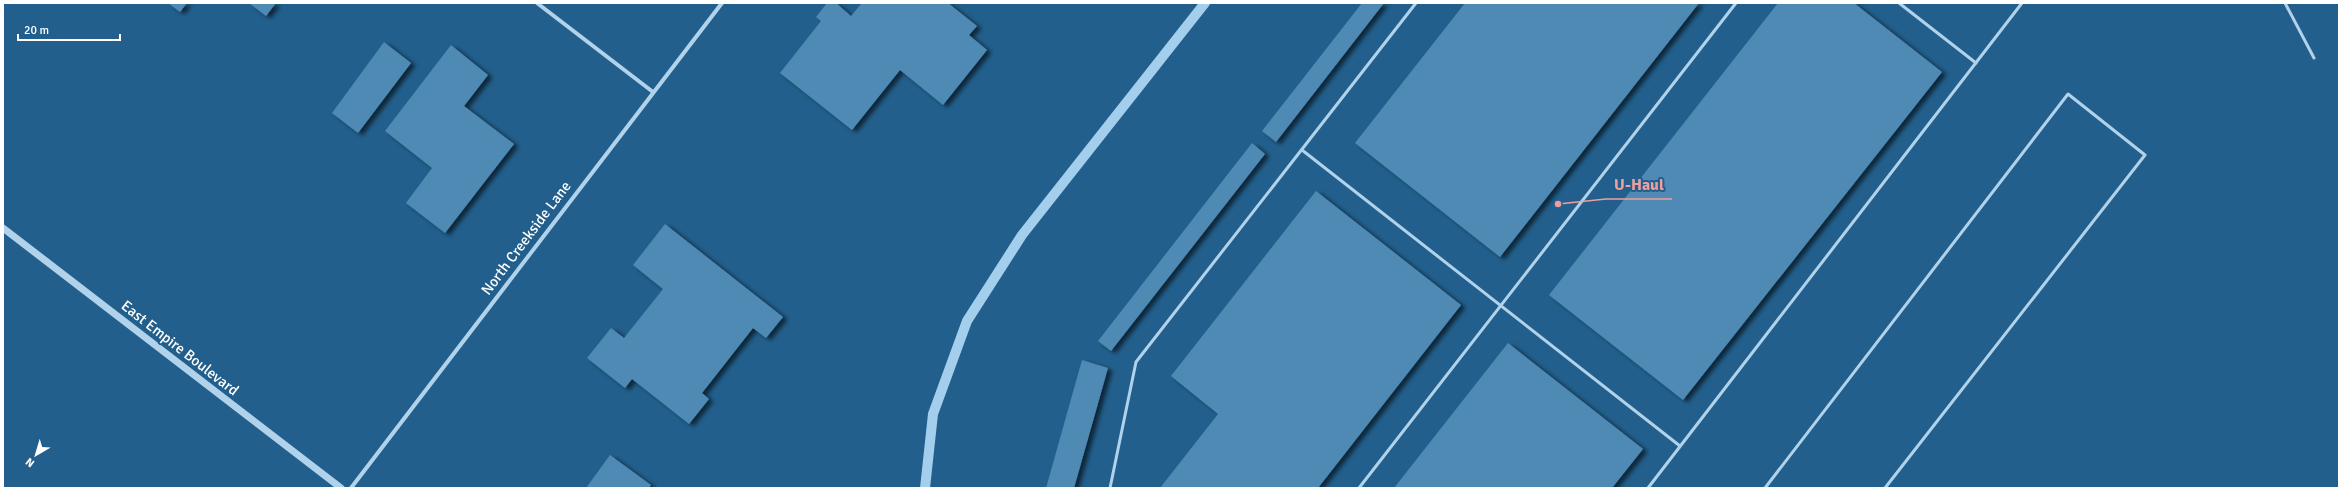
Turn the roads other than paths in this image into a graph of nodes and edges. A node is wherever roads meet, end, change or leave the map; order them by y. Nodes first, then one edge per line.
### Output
1 (537, 3) edge
2 (722, 3) edge
3 (1416, 3) edge
4 (1736, 3) edge
5 (1899, 3) edge
6 (2022, 3) edge
7 (2285, 3) edge
8 (2314, 58) dead end
9 (1976, 63) junction
10 (653, 92) junction
11 (1302, 150) junction
12 (3, 228) edge
13 (1501, 306) junction
14 (1680, 446) junction
15 (341, 488) edge
16 (351, 488) edge
17 (1110, 488) edge
18 (1359, 488) edge
19 (1648, 488) edge
20 (1765, 488) edge
21 (1885, 488) edge

1 - 10 street
2 - 10 street, North Creekside Lane
3 - 11 lane
4 - 13 lane
5 - 9 lane
6 - 9 lane
7 - 8 lane
9 - 14 lane
10 - 16 street, North Creekside Lane
11 - 13 lane
11 - 17 lane
12 - 15 street, East Empire Boulevard
13 - 14 lane
13 - 18 lane
14 - 19 lane
20 - 21 lane

